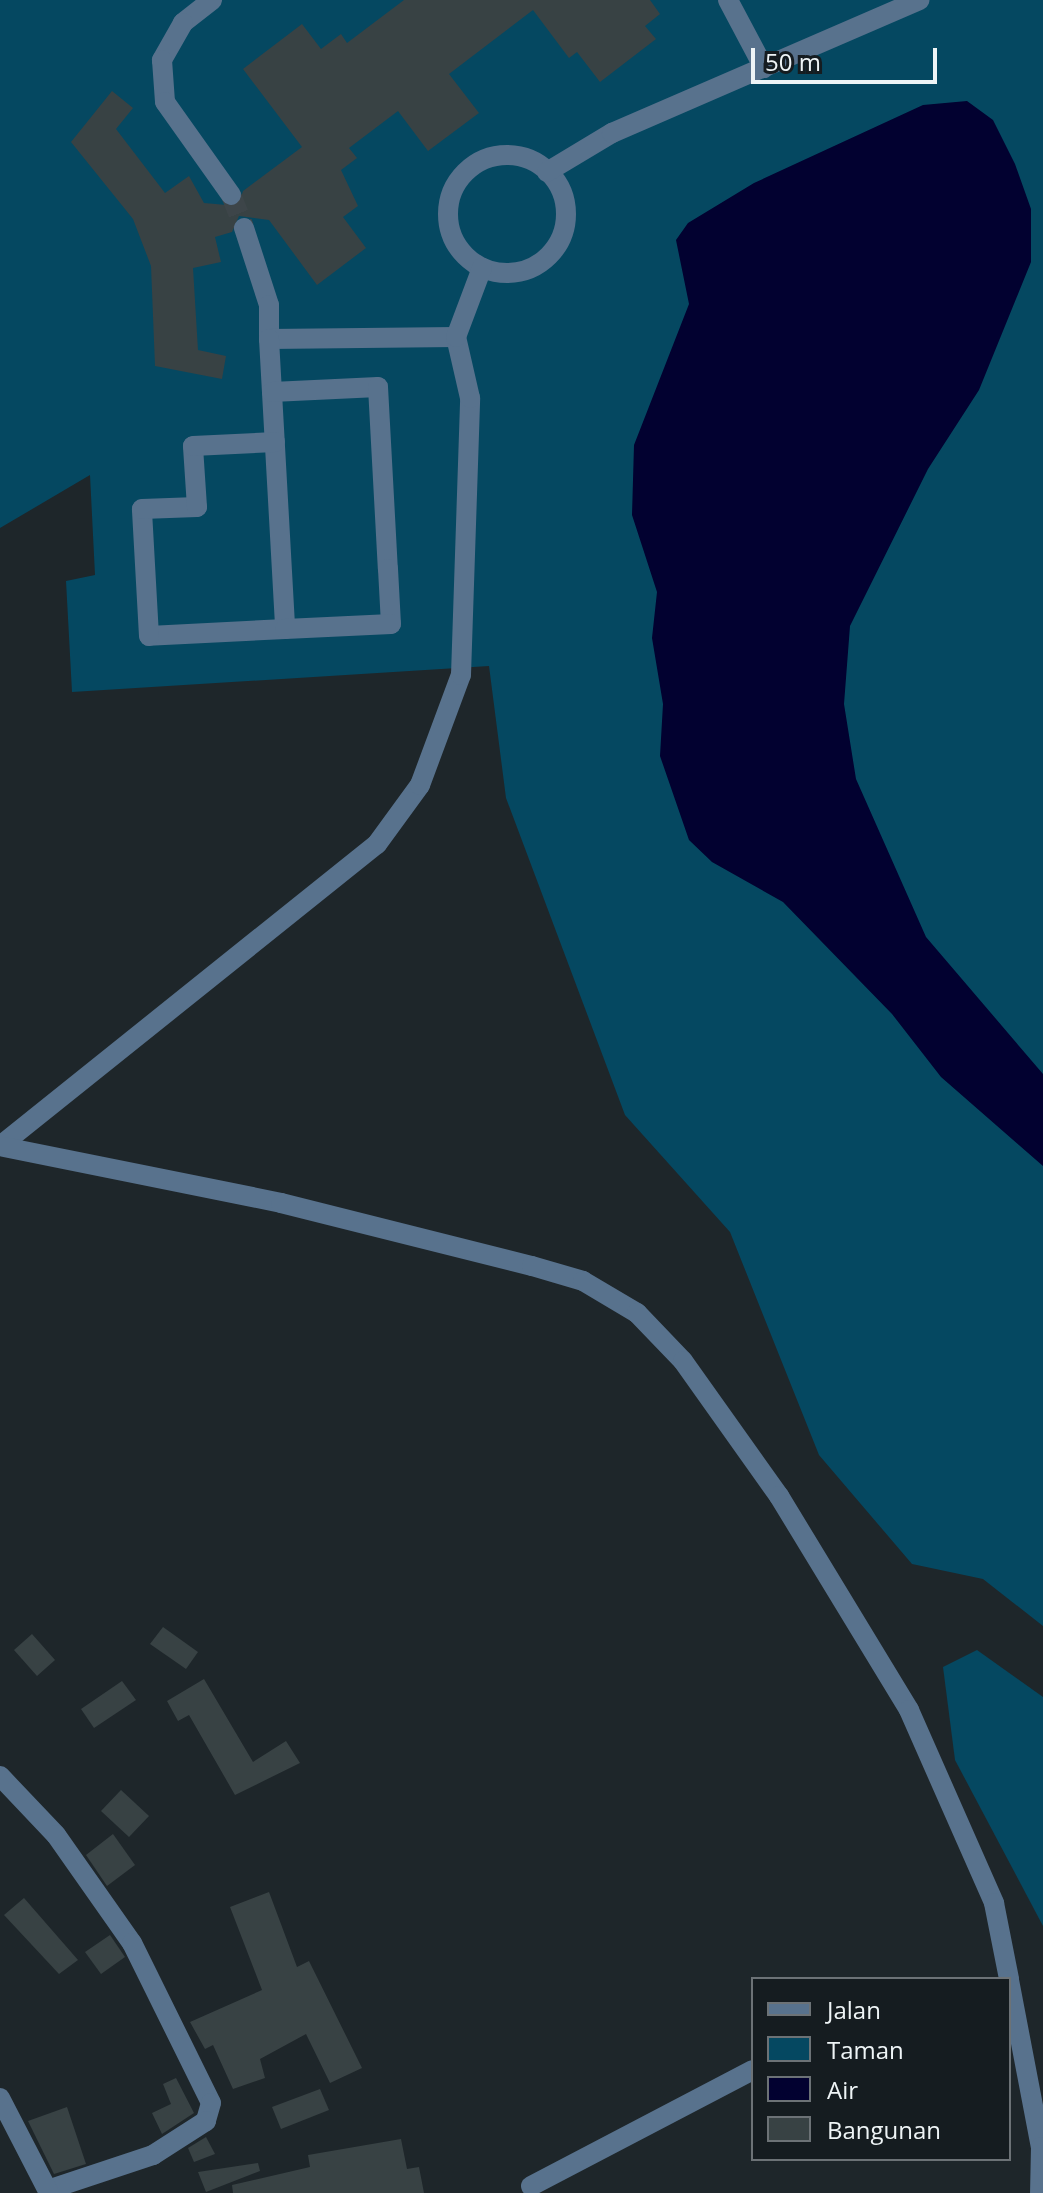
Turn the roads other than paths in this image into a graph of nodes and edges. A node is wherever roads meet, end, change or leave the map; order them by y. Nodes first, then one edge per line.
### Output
1 (212, 0) edge
2 (728, 0) edge
3 (919, 0) edge
4 (764, 68) junction
5 (547, 172) junction
6 (231, 195) tunnel mouth
7 (244, 228) tunnel mouth
8 (482, 268) junction
9 (456, 337) junction
10 (269, 339) junction
11 (272, 392) junction
12 (275, 442) junction
13 (285, 629) junction
14 (2, 1146) edge
15 (0, 1776) edge
16 (1009, 1977) edge
17 (1011, 2004) edge
18 (751, 2071) edge
19 (0, 2098) edge
20 (531, 2186) dead end
21 (49, 2192) edge
22 (1040, 2193) edge

1 - 6 street
2 - 4 street
3 - 4 street
4 - 5 street
5 - 8 street
5 - 8 street
7 - 10 street
8 - 9 street
9 - 10 street
9 - 14 street
10 - 11 street
11 - 12 street
11 - 13 street
12 - 13 street
12 - 13 street
14 - 16 street
15 - 21 street
17 - 22 street
18 - 20 street
19 - 21 street

